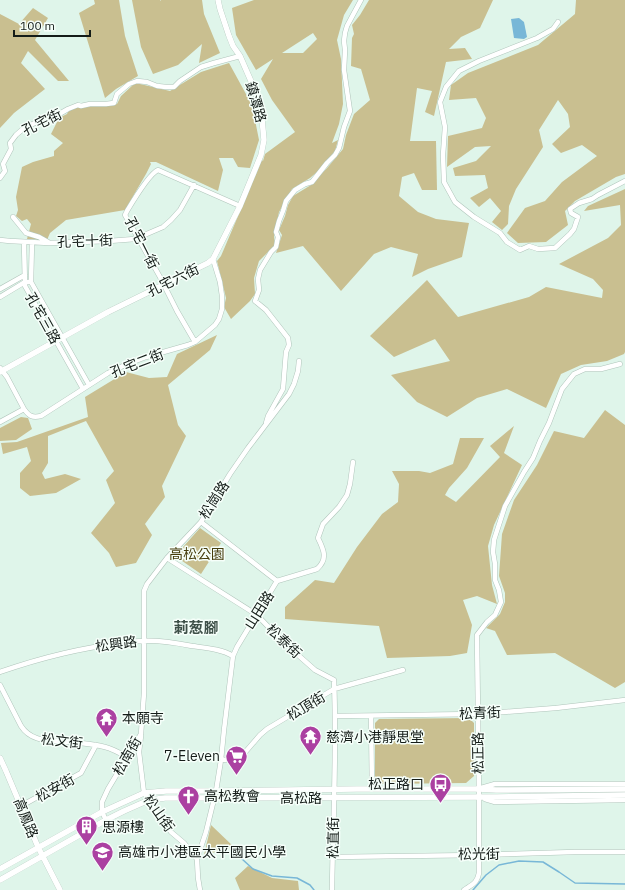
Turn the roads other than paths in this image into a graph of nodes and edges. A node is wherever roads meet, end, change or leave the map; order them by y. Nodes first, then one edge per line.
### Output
1 (218, 0) edge
2 (361, 0) edge
3 (558, 22) dead end
4 (240, 56) junction
5 (0, 178) edge
6 (625, 181) edge
7 (194, 185) junction
8 (240, 206) junction
9 (13, 217) dead end
10 (138, 238) junction
11 (0, 240) edge
12 (24, 242) junction
13 (32, 242) junction
14 (49, 243) junction
15 (213, 259) junction
16 (25, 274) junction
17 (25, 282) junction
18 (31, 282) junction
19 (164, 284) junction
20 (0, 289) edge
21 (0, 296) edge
22 (62, 337) junction
23 (56, 341) junction
24 (195, 342) junction
25 (299, 361) dead end
26 (620, 364) dead end
27 (1, 370) edge
28 (89, 385) junction
29 (84, 389) junction
30 (24, 409) junction
31 (0, 422) edge
32 (265, 427) junction
33 (353, 462) dead end
34 (201, 522) junction
35 (167, 558) junction
36 (277, 581) junction
37 (257, 615) junction
38 (144, 641) junction
39 (233, 656) junction
40 (403, 670) dead end
41 (0, 672) edge
42 (0, 686) edge
43 (334, 689) junction
44 (625, 700) edge
45 (478, 714) junction
46 (335, 716) junction
47 (371, 716) junction
48 (141, 734) junction
49 (96, 745) junction
50 (127, 757) junction
51 (0, 758) edge
52 (221, 760) junction
53 (625, 784) edge
54 (479, 788) junction
55 (334, 789) junction
56 (372, 789) junction
57 (625, 789) edge
58 (216, 791) junction
59 (144, 793) junction
60 (625, 795) edge
61 (334, 797) junction
62 (479, 797) junction
63 (215, 798) junction
64 (149, 800) junction
65 (625, 800) edge
66 (21, 806) junction
67 (102, 812) junction
68 (106, 820) junction
69 (38, 847) junction
70 (625, 852) edge
71 (479, 855) junction
72 (42, 856) junction
73 (333, 857) junction
74 (197, 859) junction
75 (0, 869) edge
76 (0, 880) edge
77 (60, 890) edge
78 (200, 890) edge
79 (332, 890) edge
80 (464, 890) edge

1 - 4 street, 鎮潭路
2 - 32 street
3 - 6 street
4 - 5 street, 孔宅街
4 - 8 street, 鎮潭路
7 - 8 street
7 - 10 street, 孔宅十街
7 - 10 street, 孔宅一街
8 - 15 street, 孔宅六街
9 - 14 street
10 - 14 street, 孔宅十街
10 - 19 street, 孔宅一街
11 - 12 street, 孔宅十街
12 - 13 street, 孔宅十街
12 - 16 street, 孔宅三路
13 - 14 street, 孔宅十街
13 - 18 street, 孔宅三路
15 - 19 street, 孔宅六街
15 - 24 street, 孔宅二街
16 - 17 street, 孔宅三路
16 - 18 street
16 - 20 street
17 - 18 street
17 - 21 street
17 - 23 street, 孔宅三路
18 - 22 street, 孔宅三路
19 - 22 street, 孔宅六街
19 - 24 street, 孔宅一街
22 - 23 street, 孔宅六街
22 - 28 street, 孔宅三路
23 - 27 street, 孔宅六街
23 - 29 street, 孔宅三路
24 - 28 street, 孔宅二街
25 - 32 street, 松崗路
26 - 45 street, 松正路
27 - 30 street
28 - 29 street, 孔宅二街
29 - 30 street, 孔宅二街
30 - 31 street
32 - 34 street, 松崗路
33 - 36 street, 山田路
34 - 35 street, 松崗路
34 - 36 street
35 - 37 street, 松泰街
35 - 38 street, 松崗路
36 - 37 street, 山田路
37 - 39 street, 山田路
37 - 43 street, 松泰街
38 - 39 street, 松興路
38 - 41 street, 松興路
38 - 48 street, 松南街
39 - 52 street, 山田路
40 - 43 street, 松頂街
42 - 49 street, 松文街
43 - 46 street, 松直街
43 - 52 street, 松頂街
44 - 45 street, 松青街
45 - 47 street, 松青街
45 - 54 street, 松正路
46 - 47 street, 松青街
46 - 55 street, 松直街
47 - 56 street
48 - 50 street, 松南街
48 - 59 street, 松山街
49 - 50 street, 松文街
49 - 66 street, 松安街
50 - 67 street, 松南街
51 - 66 street, 高鳳路
52 - 58 street, 山田路
53 - 54 street, 高松路
54 - 56 street, 高松路
54 - 57 street, 高松路
54 - 62 street, 松正路
55 - 56 street, 高松路
55 - 58 street, 高松路
55 - 61 street, 松直街
58 - 59 street, 高松路
58 - 63 street, 山田路
59 - 64 street, 松山街
59 - 67 street, 高松路
60 - 62 street, 高松路
61 - 62 street, 高松路
61 - 63 street, 高松路
61 - 73 street, 松直街
62 - 65 street, 高松路
62 - 71 street, 松正路
63 - 64 street, 高松路
63 - 74 street, 山田路
64 - 68 street, 高松路
64 - 74 street, 松山街
66 - 69 street, 高鳳路
67 - 68 street
67 - 69 street, 高松路
68 - 72 street, 高松路
69 - 72 street, 高鳳路
69 - 75 street, 高松路
70 - 71 street, 松光街
71 - 73 street, 松光街
71 - 80 street
72 - 76 street, 高松路
72 - 77 street, 高鳳路
73 - 79 street, 松直街
74 - 78 street

